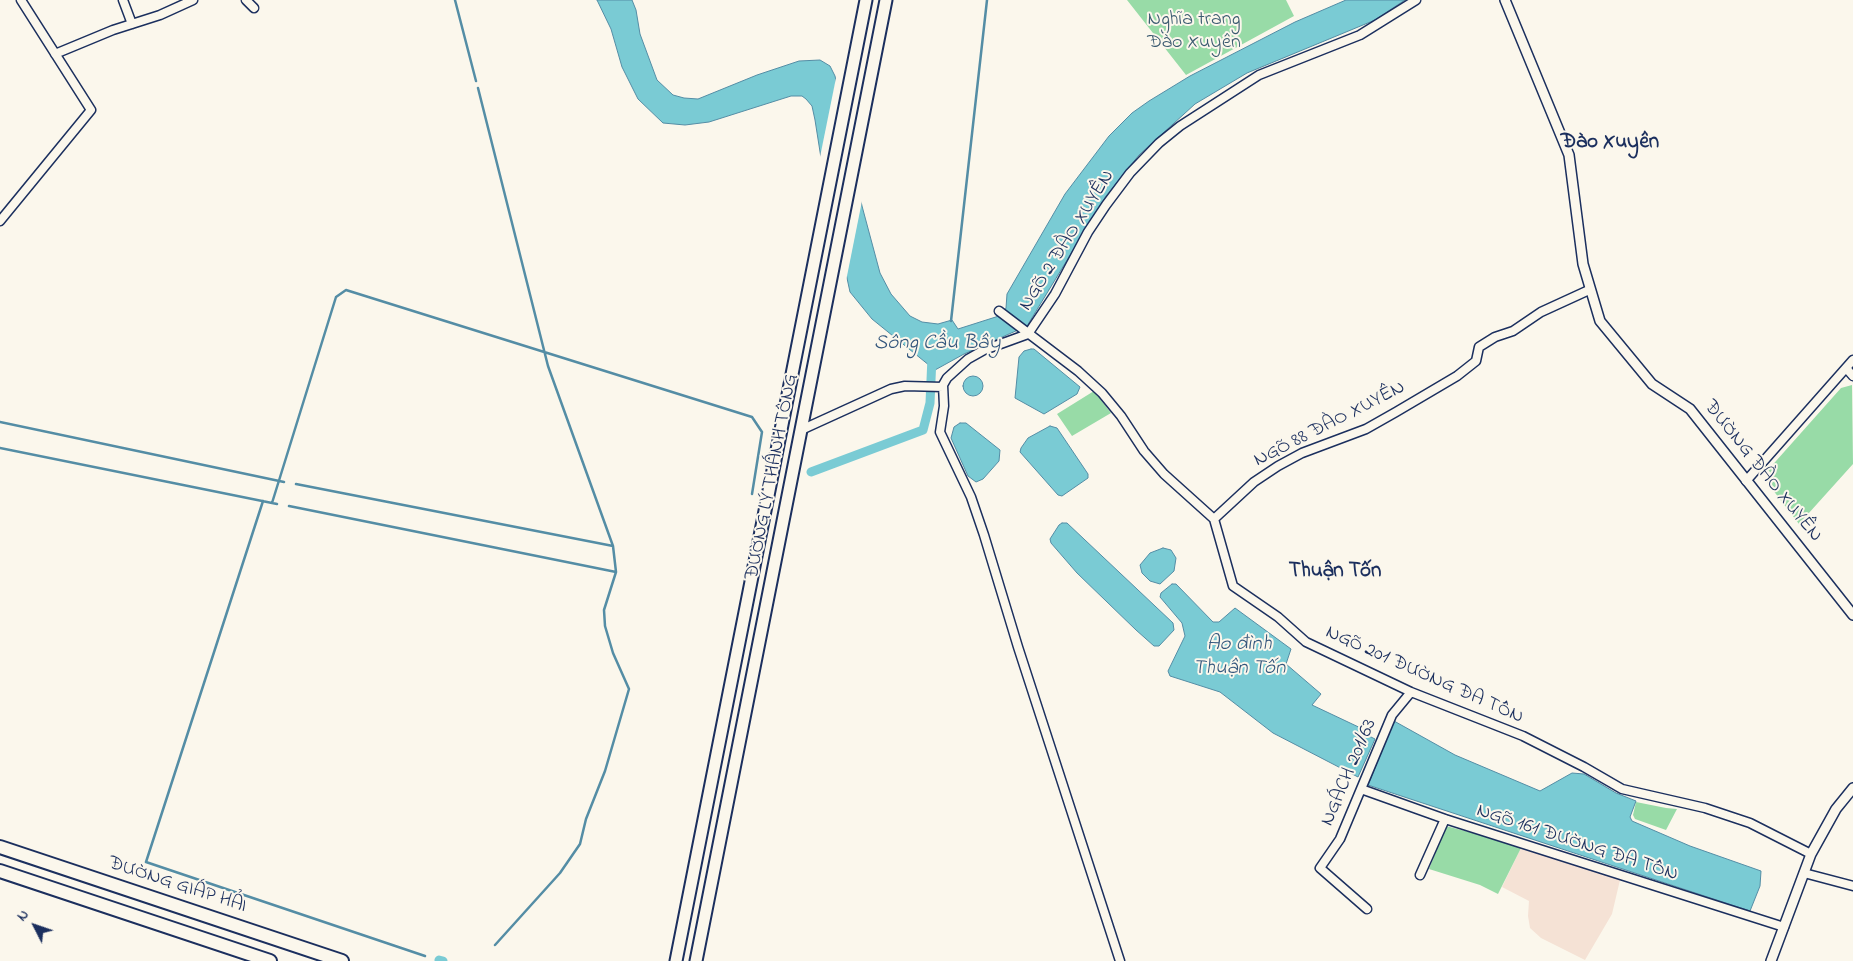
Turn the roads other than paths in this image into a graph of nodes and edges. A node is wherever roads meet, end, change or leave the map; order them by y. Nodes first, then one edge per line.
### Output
1 (21, 0) edge
2 (123, 0) edge
3 (193, 0) edge
4 (246, 0) edge
5 (866, 0) edge
6 (886, 0) edge
7 (1416, 0) edge
8 (1505, 0) edge
9 (254, 8) dead end
10 (132, 24) junction
11 (55, 54) junction
12 (0, 221) edge
13 (1589, 290) junction
14 (999, 311) dead end
15 (1026, 332) junction
16 (1853, 360) edge
17 (1846, 368) junction
18 (1853, 376) edge
19 (940, 387) junction
20 (801, 430) junction
21 (777, 450) junction
22 (796, 453) junction
23 (1746, 480) junction
24 (1214, 519) junction
25 (1853, 615) edge
26 (1412, 692) junction
27 (1853, 788) edge
28 (1361, 789) junction
29 (1445, 819) junction
30 (0, 847) edge
31 (1811, 854) junction
32 (0, 872) edge
33 (1804, 872) junction
34 (1420, 875) dead end
35 (1853, 886) edge
36 (1367, 909) dead end
37 (1784, 927) junction
38 (270, 961) edge
39 (342, 961) edge
40 (676, 961) edge
41 (696, 961) edge
42 (1120, 961) edge
43 (1771, 961) edge

1 - 11 street
2 - 10 street
3 - 10 street
4 - 9 street
5 - 21 main road, ĐƯỜNG LÝ THÁNH TÔNG
6 - 20 main road, ĐƯỜNG LÝ THÁNH TÔNG
7 - 15 street, NGÕ 2 ĐÀO XUYÊN
8 - 13 street, ĐƯỜNG ĐÀO XUYÊN
10 - 11 street
11 - 12 street
13 - 23 street, ĐƯỜNG ĐÀO XUYÊN
13 - 24 street, NGÕ 88 ĐÀO XUYÊN
14 - 15 street
15 - 19 street
15 - 24 street
16 - 17 street
17 - 18 street
17 - 23 street
19 - 20 street
19 - 42 street
20 - 22 main road, ĐƯỜNG LÝ THÁNH TÔNG
21 - 22 main road
21 - 40 main road, ĐƯỜNG LÝ THÁNH TÔNG
22 - 41 main road, ĐƯỜNG LÝ THÁNH TÔNG
23 - 25 street, ĐƯỜNG ĐÀO XUYÊN
24 - 26 street, NGÕ 201 ĐƯỜNG ĐA TỐN
26 - 28 street, NGÁCH 201/63
26 - 31 street, NGÕ 201 ĐƯỜNG ĐA TỐN
27 - 31 street
28 - 29 street, NGÕ 161 ĐƯỜNG ĐA TỐN
28 - 36 street, NGÁCH 201/63
29 - 34 street
29 - 37 street, NGÕ 161 ĐƯỜNG ĐA TỐN
30 - 39 highway, ĐƯỜNG GIÁP HẢI
31 - 33 street
32 - 38 highway, ĐƯỜNG GIÁP HẢI
33 - 35 street
33 - 37 street
37 - 43 street

